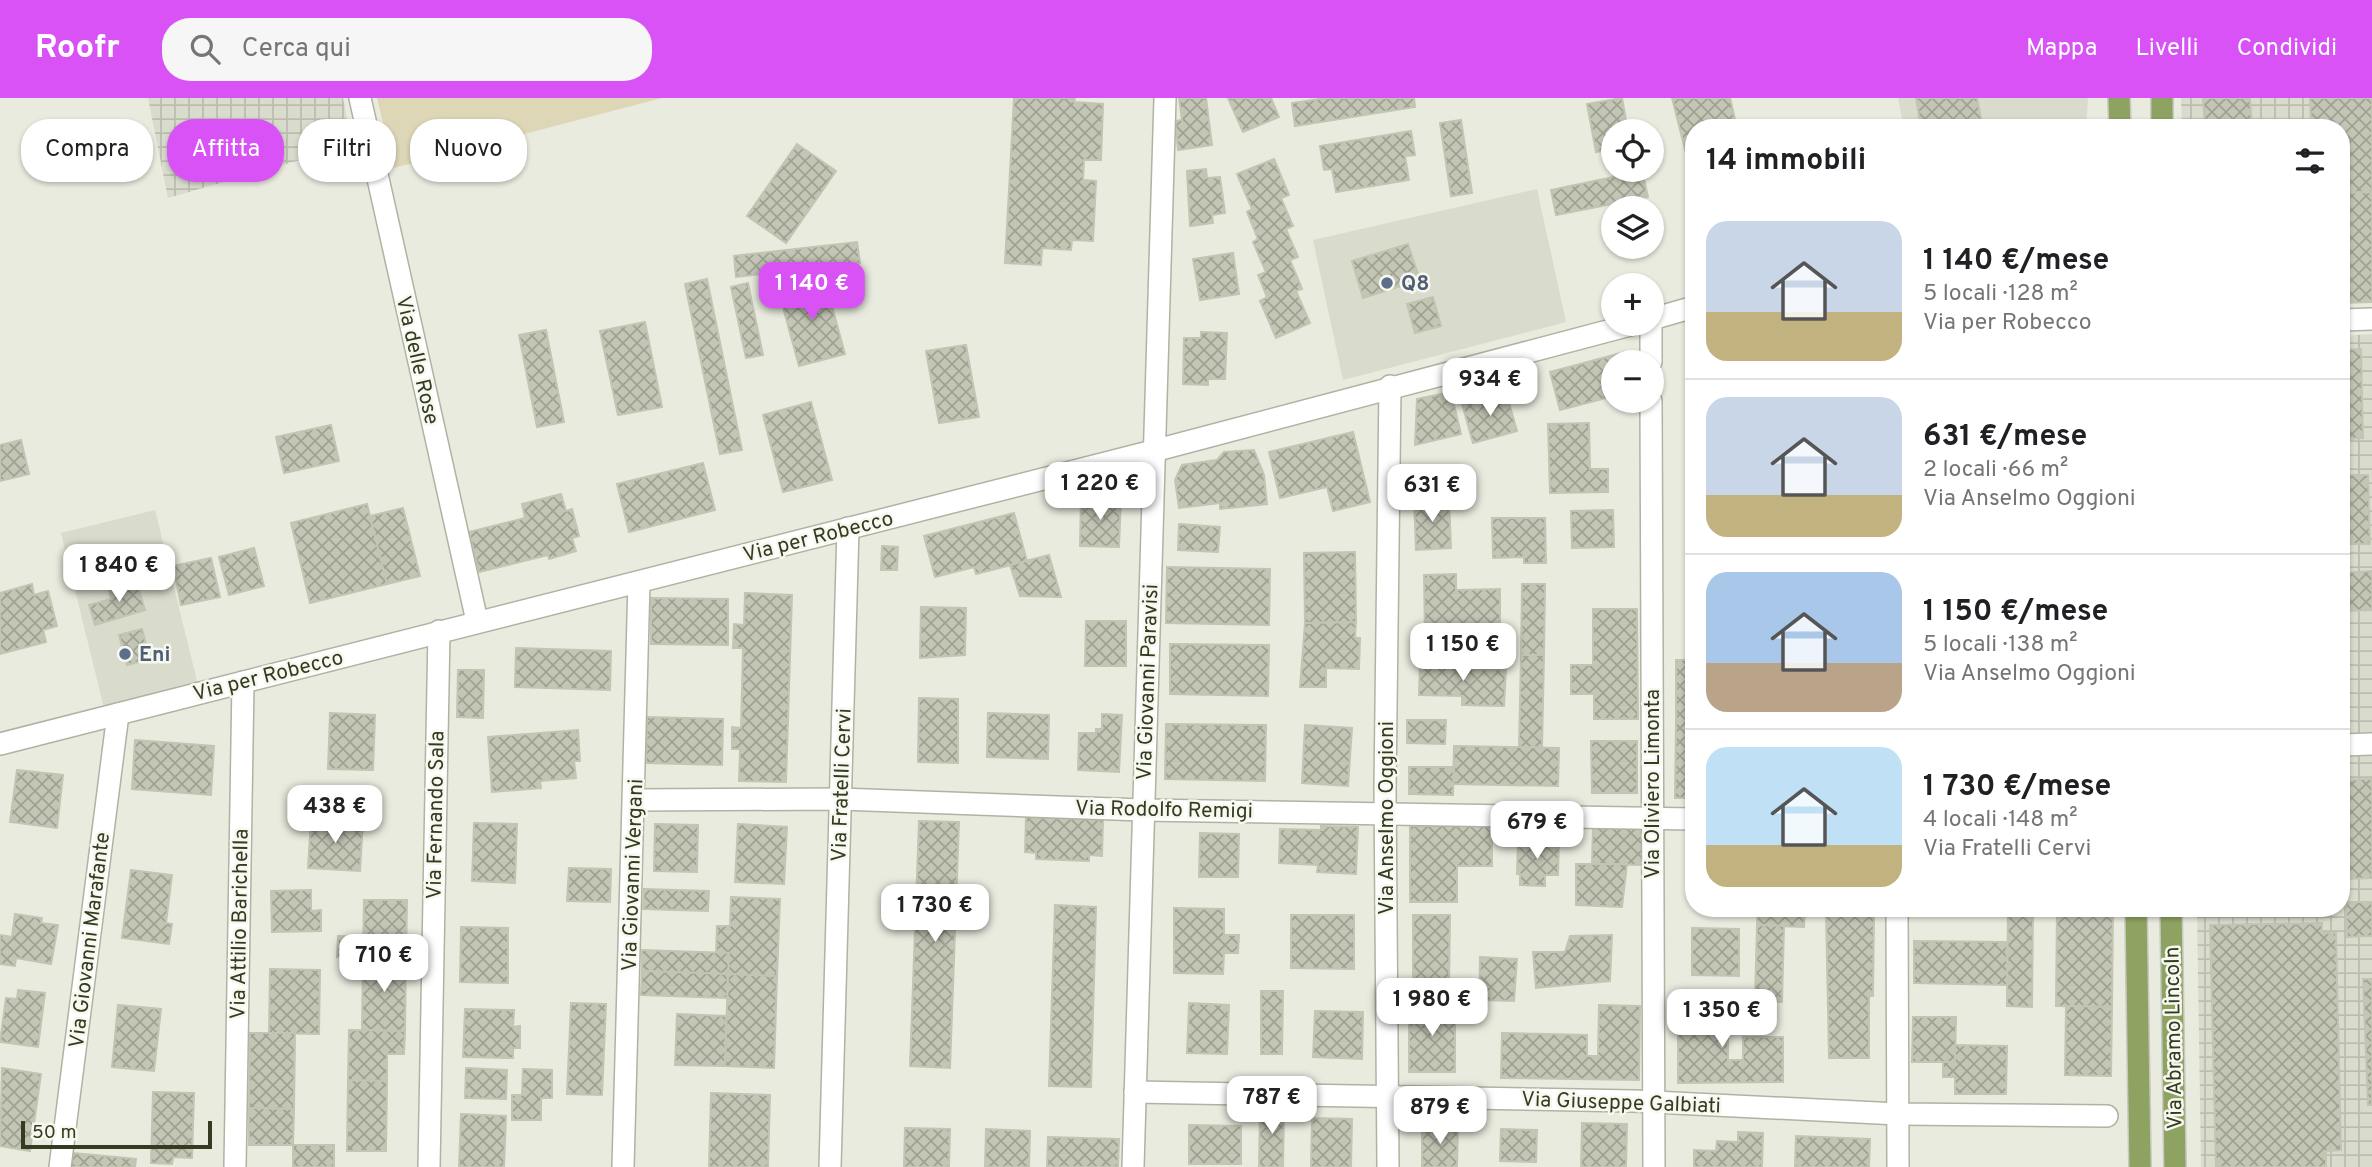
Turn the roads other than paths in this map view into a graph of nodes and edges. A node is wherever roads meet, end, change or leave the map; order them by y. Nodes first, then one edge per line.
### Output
1 (360, 98) edge
2 (1165, 98) edge
3 (2119, 98) edge
4 (2162, 98) edge
5 (2120, 119) edge
6 (2162, 119) edge
7 (1685, 310) edge
8 (1664, 317) edge
9 (2372, 319) edge
10 (2350, 320) edge
11 (1601, 332) edge
12 (1390, 386) junction
13 (1651, 413) edge
14 (1157, 450) junction
15 (848, 528) junction
16 (639, 582) junction
17 (477, 621) junction
18 (439, 631) junction
19 (243, 682) junction
20 (118, 714) junction
21 (0, 744) edge
22 (2372, 744) edge
23 (2350, 745) edge
24 (841, 799) junction
25 (635, 800) junction
26 (1142, 810) junction
27 (1385, 812) junction
28 (1652, 817) junction
29 (1685, 819) edge
30 (1897, 917) edge
31 (2136, 917) edge
32 (2171, 917) edge
33 (1135, 1092) junction
34 (1388, 1097) junction
35 (1654, 1102) junction
36 (1898, 1114) junction
37 (2107, 1116) dead end
38 (60, 1167) edge
39 (235, 1167) edge
40 (429, 1167) edge
41 (623, 1167) edge
42 (830, 1167) edge
43 (1133, 1167) edge
44 (1388, 1167) edge
45 (1654, 1167) edge
46 (1898, 1167) edge
47 (2140, 1167) edge
48 (2175, 1167) edge

1 - 17 street, Via delle Rose
2 - 14 street, Via Giovanni Paravisi
3 - 5 main road
4 - 6 main road
7 - 8 street
9 - 10 street
11 - 12 street, Via per Robecco
12 - 14 street, Via per Robecco
12 - 27 street, Via Anselmo Oggioni
13 - 28 street, Via Oliviero Limonta
14 - 15 street, Via per Robecco
14 - 26 street, Via Giovanni Paravisi
15 - 16 street, Via per Robecco
15 - 24 street, Via Fratelli Cervi
16 - 17 street, Via per Robecco
16 - 25 street, Via Giovanni Vergani
17 - 18 street, Via per Robecco
18 - 19 street, Via per Robecco
18 - 40 street, Via Fernando Sala
19 - 20 street, Via per Robecco
19 - 39 street, Via Attilio Barichella
20 - 21 street, Via per Robecco
20 - 38 street, Via Giovanni Marafante
22 - 23 street
24 - 25 street, Via Rodolfo Remigi
24 - 26 street, Via Rodolfo Remigi
24 - 42 street, Via Fratelli Cervi
25 - 41 street, Via Giovanni Vergani
26 - 27 street, Via Rodolfo Remigi
26 - 33 street, Via Giovanni Paravisi
27 - 28 street, Via Rodolfo Remigi
27 - 34 street, Via Anselmo Oggioni
28 - 29 street, Via Rodolfo Remigi
28 - 35 street, Via Oliviero Limonta
30 - 36 street
31 - 47 main road, Via Abramo Lincoln
32 - 48 main road, Via Abramo Lincoln
33 - 34 street, Via Giuseppe Galbiati
33 - 43 street, Via Giovanni Paravisi
34 - 35 street, Via Giuseppe Galbiati
34 - 44 street, Via Anselmo Oggioni
35 - 36 street, Via Giuseppe Galbiati
35 - 45 street, Via Oliviero Limonta
36 - 37 street, Via Giuseppe Galbiati
36 - 46 street

